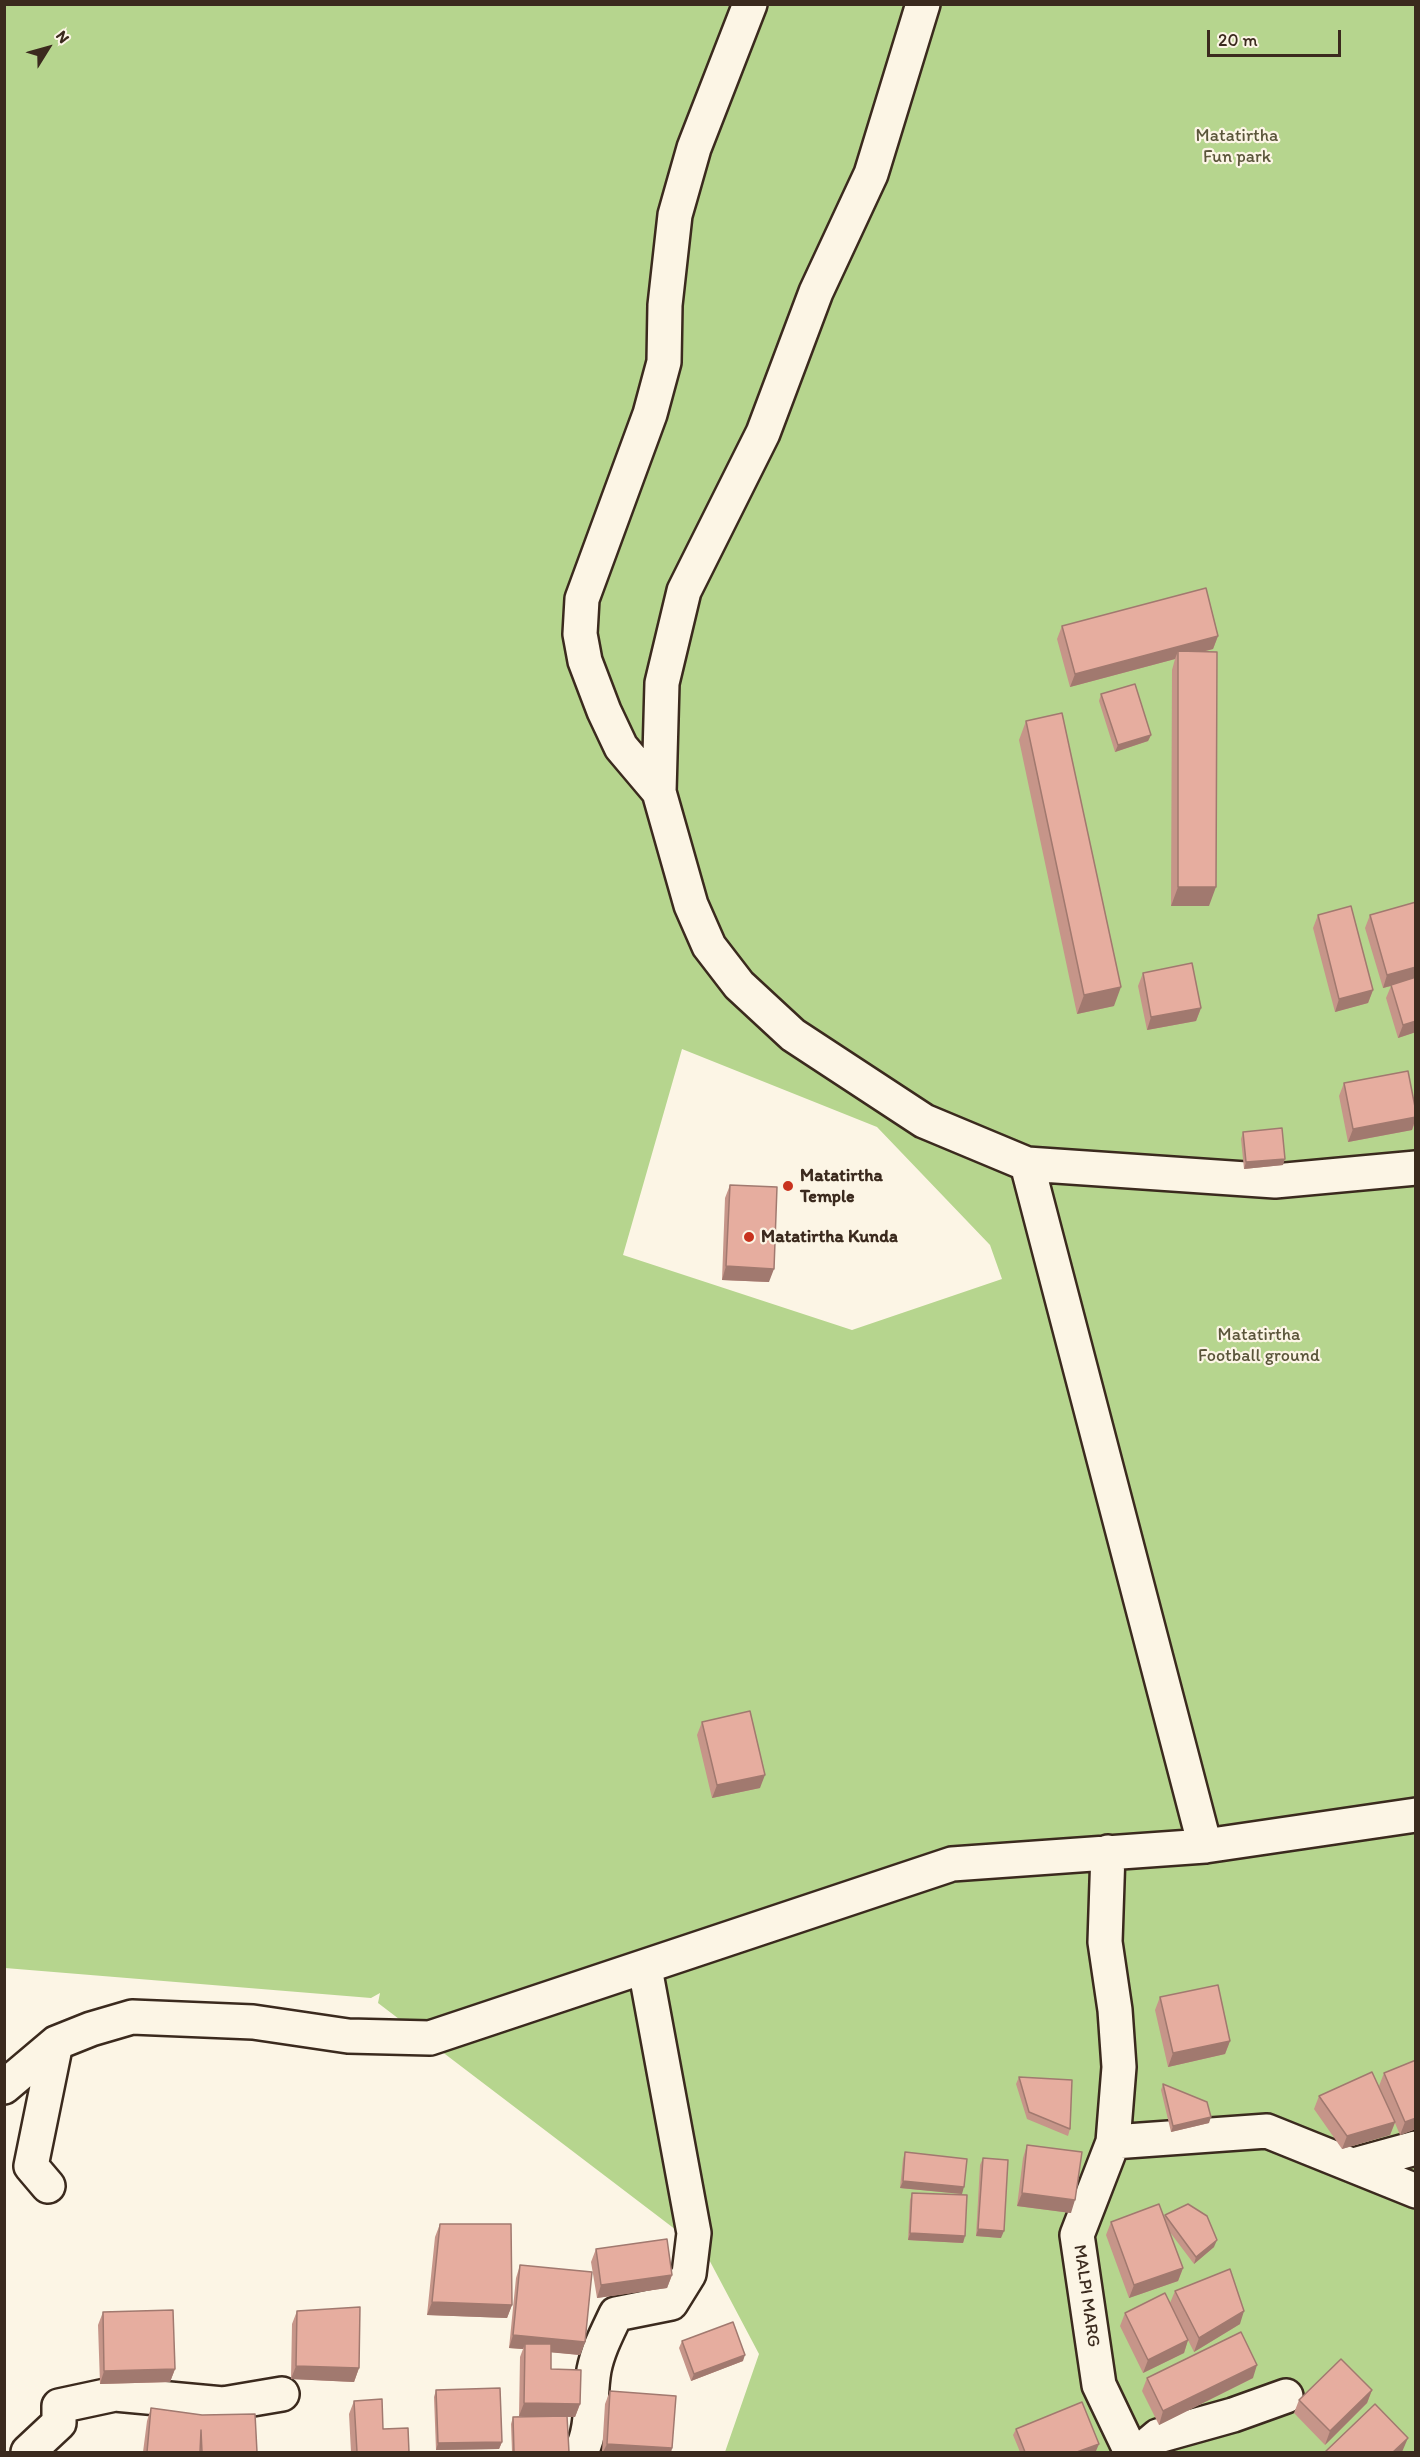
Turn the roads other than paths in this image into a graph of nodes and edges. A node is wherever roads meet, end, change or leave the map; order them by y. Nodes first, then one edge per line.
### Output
1 (750, 4) edge
2 (922, 4) edge
3 (659, 792) junction
4 (1027, 1164) junction
5 (1416, 1168) edge
6 (1416, 1815) edge
7 (1205, 1846) junction
8 (1108, 1852) junction
9 (645, 1968) junction
10 (56, 2043) junction
11 (4, 2087) edge
12 (1113, 2142) junction
13 (1416, 2148) edge
14 (1354, 2165) junction
15 (48, 2186) dead end
16 (1416, 2191) edge
17 (282, 2394) dead end
18 (1286, 2396) dead end
19 (28, 2452) edge
20 (581, 2452) edge
21 (1131, 2452) edge
22 (1138, 2452) edge

1 - 3 street
2 - 3 street
3 - 4 street
4 - 5 street
4 - 7 street
6 - 7 street
7 - 8 street
8 - 9 street
8 - 12 street, MALPI MARG
9 - 10 street
9 - 20 street
10 - 11 street
10 - 15 street
12 - 14 street
12 - 21 street, MALPI MARG
13 - 14 street
14 - 16 street
17 - 19 street
18 - 22 street

